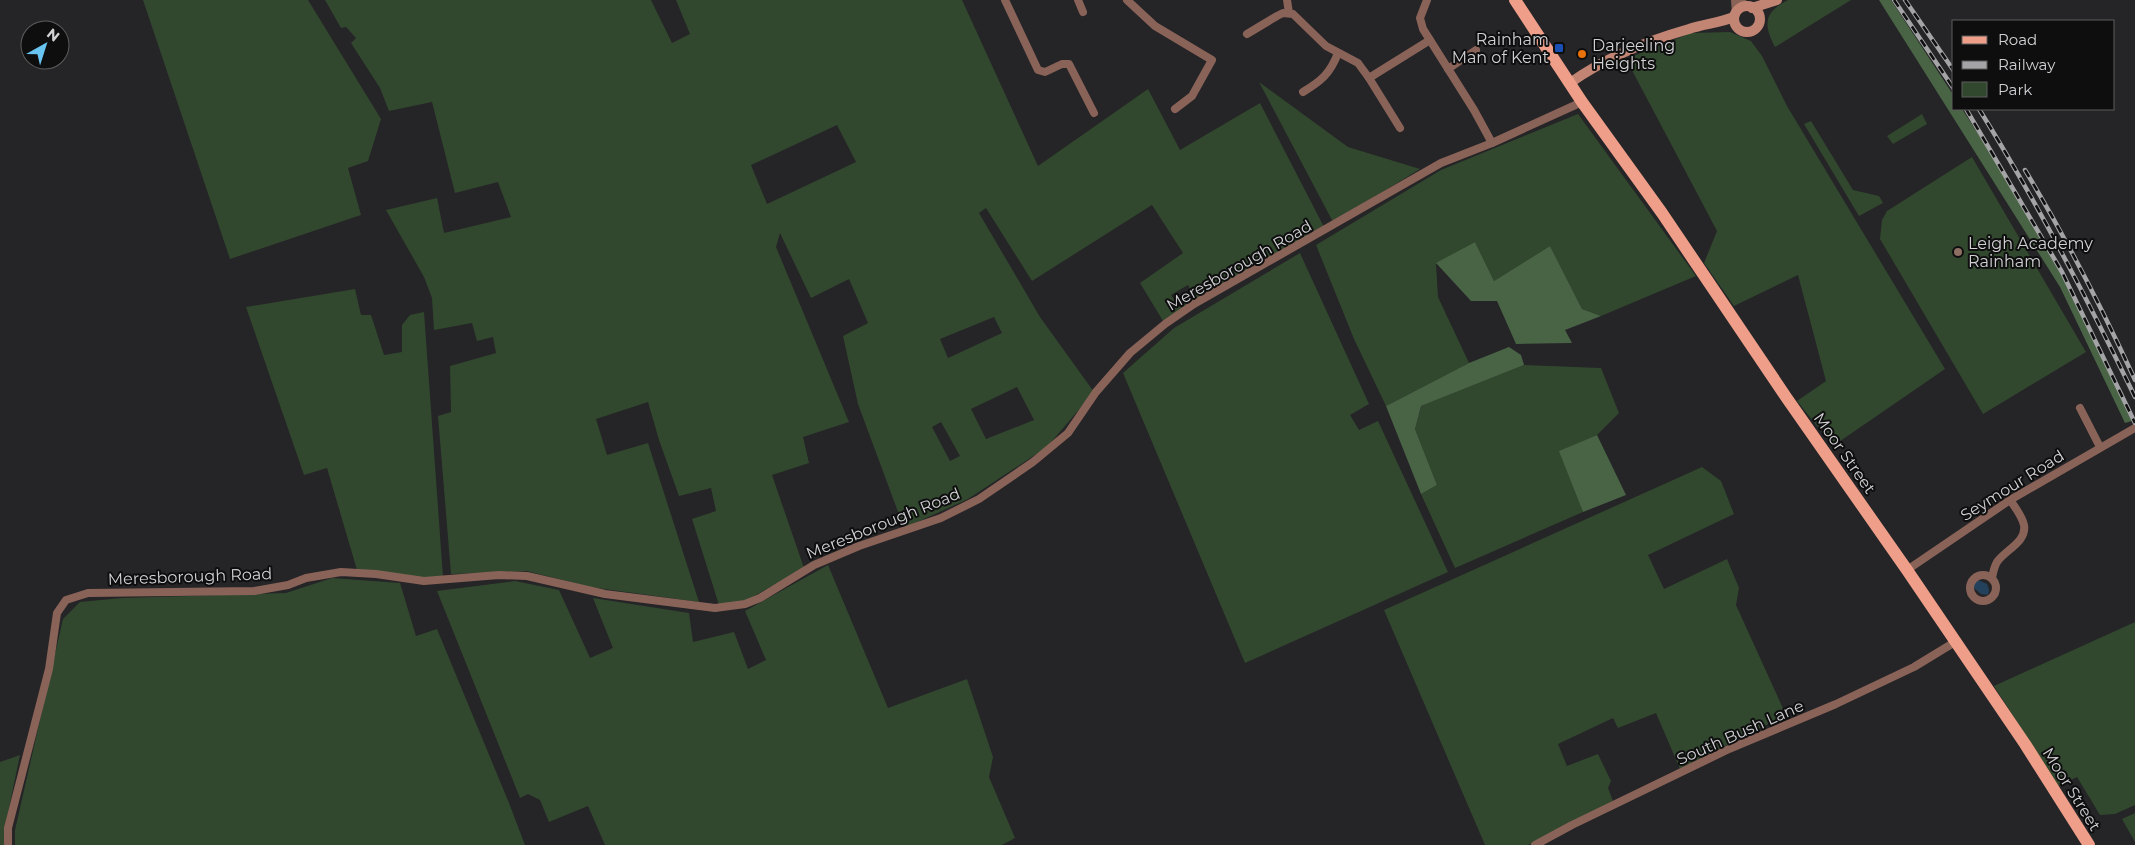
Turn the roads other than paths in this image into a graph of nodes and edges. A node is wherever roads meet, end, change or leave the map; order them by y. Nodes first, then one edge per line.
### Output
1 (1005, 0) edge
2 (1078, 0) edge
3 (1127, 0) edge
4 (1287, 0) edge
5 (1427, 0) edge
6 (1515, 0) edge
7 (1735, 0) edge
8 (1774, 1) edge
9 (1746, 5) edge
10 (1083, 12) dead end
11 (1289, 12) junction
12 (1735, 15) junction
13 (1760, 16) junction
14 (1713, 25) junction
15 (1741, 30) junction
16 (1247, 34) dead end
17 (1430, 40) junction
18 (1476, 50) dead end
19 (1338, 54) junction
20 (1448, 69) junction
21 (1369, 78) junction
22 (1570, 83) junction
23 (1303, 92) dead end
24 (1582, 102) junction
25 (1175, 109) dead end
26 (1094, 113) dead end
27 (1400, 128) dead end
28 (1492, 143) junction
29 (2080, 408) dead end
30 (2135, 428) edge
31 (2100, 447) junction
32 (2010, 500) junction
33 (1907, 570) junction
34 (1992, 578) dead end
35 (1955, 642) junction
36 (8, 845) edge
37 (1535, 845) edge
38 (2088, 845) edge

1 - 26 street
2 - 10 street
3 - 25 street
4 - 11 street
5 - 17 street
6 - 22 main road, Moor Street
7 - 12 street
8 - 9 street
8 - 13 street
9 - 12 street
9 - 13 street
11 - 16 street
11 - 19 street
12 - 14 street
12 - 15 street
13 - 15 street
14 - 15 street
14 - 22 street
17 - 20 street
17 - 21 street
18 - 20 street
19 - 21 street
19 - 23 street
20 - 28 street
21 - 27 street
22 - 24 main road, Moor Street
24 - 28 street, Meresborough Road
24 - 33 main road, Moor Street
28 - 36 street, Meresborough Road
29 - 31 street
30 - 31 street, Seymour Road
31 - 32 street, Seymour Road
32 - 33 street, Seymour Road
32 - 34 street
33 - 35 main road, Moor Street
35 - 37 street, South Bush Lane
35 - 38 main road, Moor Street

